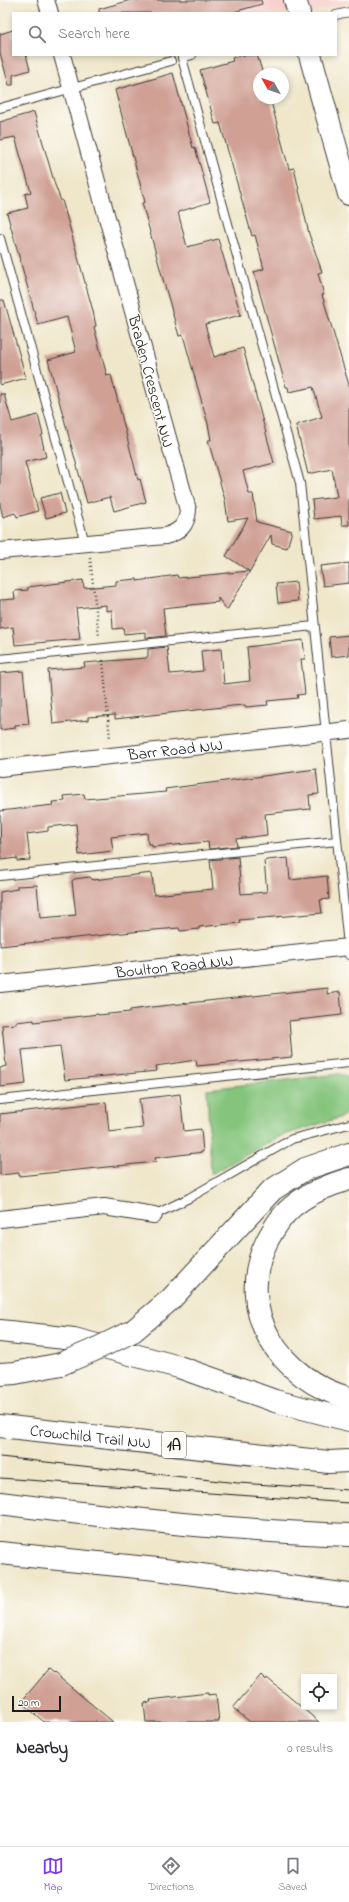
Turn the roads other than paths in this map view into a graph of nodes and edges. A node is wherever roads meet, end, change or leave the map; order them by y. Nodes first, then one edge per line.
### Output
1 (46, 0) edge
2 (295, 0) edge
3 (50, 12) edge
4 (299, 12) edge
5 (349, 12) edge
6 (337, 15) edge
7 (62, 56) edge
8 (189, 56) edge
9 (310, 56) edge
10 (171, 60) dead end
11 (71, 89) junction
12 (0, 108) edge
13 (349, 194) edge
14 (0, 238) edge
15 (85, 543) junction
16 (0, 551) edge
17 (314, 626) junction
18 (0, 659) edge
19 (349, 730) edge
20 (325, 733) junction
21 (0, 768) edge
22 (337, 841) junction
23 (0, 876) edge
24 (349, 950) edge
25 (0, 984) edge
26 (349, 1063) edge
27 (0, 1100) edge
28 (349, 1124) edge
29 (349, 1154) edge
30 (349, 1179) edge
31 (154, 1215) joint
32 (0, 1219) edge
33 (0, 1331) edge
34 (0, 1374) edge
35 (349, 1398) edge
36 (349, 1420) edge
37 (0, 1426) edge
38 (349, 1461) edge
39 (0, 1503) edge
40 (349, 1535) edge
41 (0, 1553) edge
42 (349, 1595) edge

1 - 3 street
2 - 4 main road
5 - 6 lane
7 - 11 street, Braden Crescent NW
8 - 17 lane
9 - 13 main road
10 - 11 lane
11 - 12 lane
11 - 15 street, Braden Crescent NW
14 - 15 lane
15 - 16 street, Braden Crescent NW
17 - 18 lane
17 - 20 lane
19 - 20 street, Barr Road NW
20 - 21 street, Barr Road NW
20 - 22 lane
22 - 23 lane
22 - 24 lane
24 - 25 street, Boulton Road NW
26 - 27 lane
28 - 31 lane
29 - 34 main road, bridge
30 - 35 main road
31 - 32 street
33 - 36 main road
37 - 38 main road, Crowchild Trail NW / 1A
39 - 40 main road
41 - 42 main road

